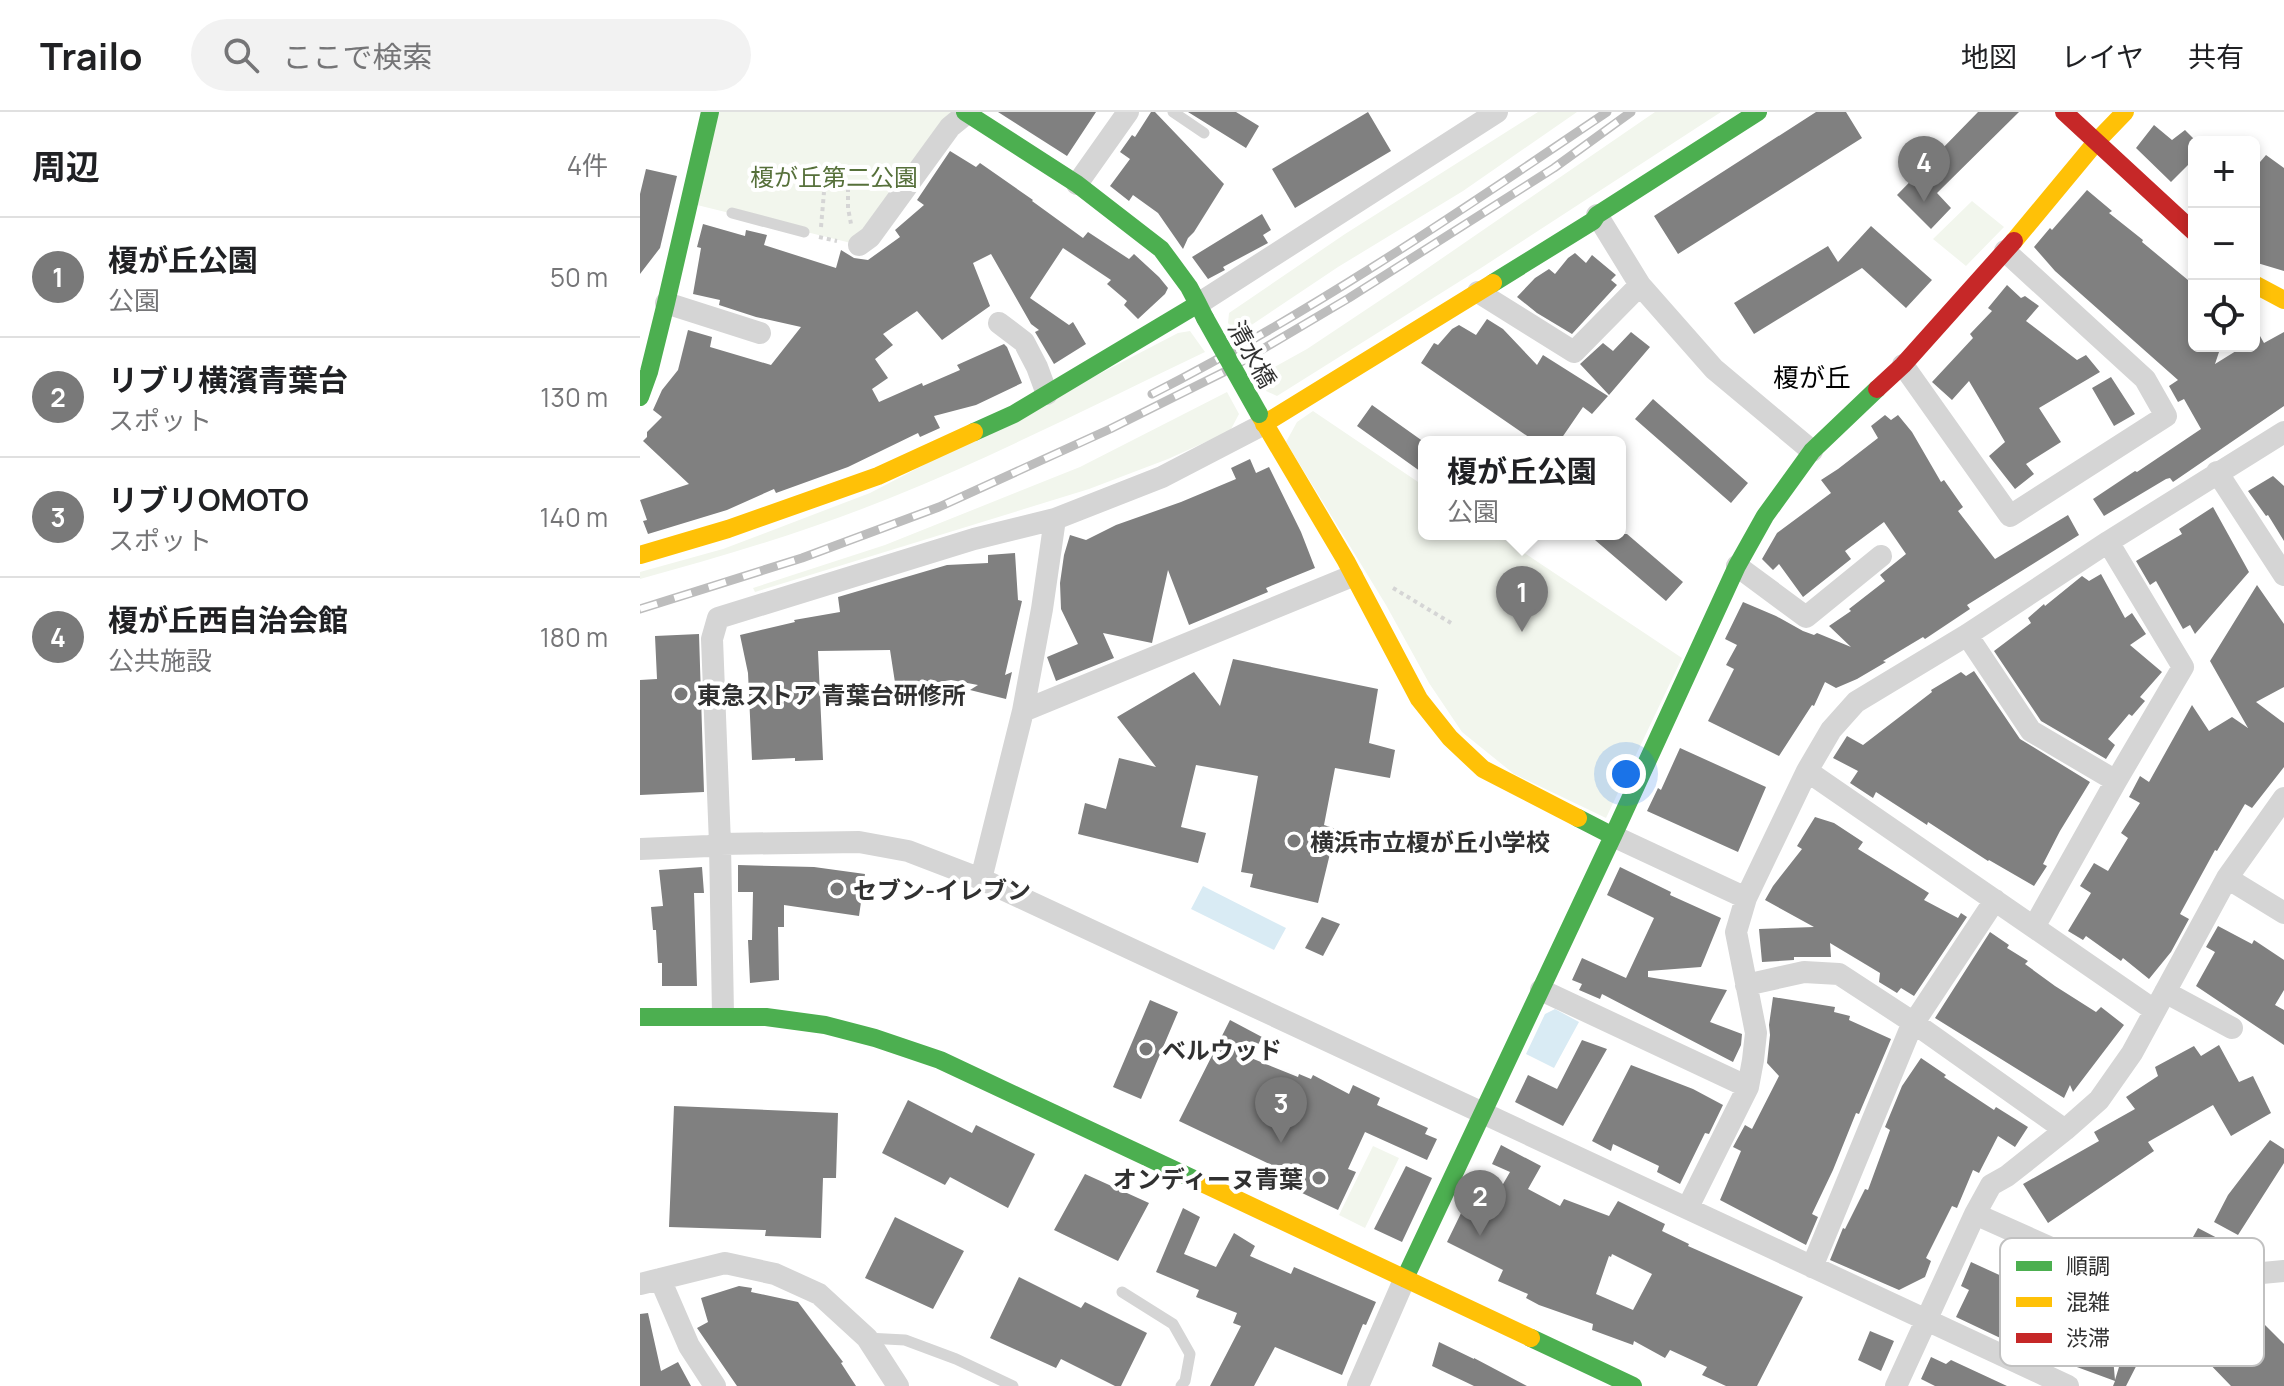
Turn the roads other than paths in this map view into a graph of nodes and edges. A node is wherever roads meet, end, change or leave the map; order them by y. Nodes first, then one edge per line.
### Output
1 (710, 112) edge
2 (1128, 112) edge
3 (1173, 112) edge
4 (1758, 112) edge
5 (2064, 112) edge
6 (2125, 112) edge
7 (966, 113) edge
8 (1484, 116) edge
9 (1204, 133) dead end
10 (2097, 141) junction
11 (1077, 184) junction
12 (732, 213) dead end
13 (1597, 215) junction
14 (2188, 226) edge
15 (804, 232) road end
16 (864, 241) road end
17 (2005, 251) junction
18 (1640, 285) junction
19 (2260, 287) edge
20 (1478, 292) junction
21 (2284, 300) edge
22 (666, 303) junction
23 (1202, 311) junction
24 (999, 323) dead end
25 (760, 333) dead end
26 (1903, 365) junction
27 (1047, 394) junction
28 (640, 397) edge
29 (1261, 419) junction
30 (2284, 432) edge
31 (1812, 451) junction
32 (2217, 472) junction
33 (1055, 519) junction
34 (2108, 542) junction
35 (640, 555) edge
36 (1881, 556) dead end
37 (1737, 566) junction
38 (2284, 575) edge
39 (1352, 576) junction
40 (1967, 635) junction
41 (1023, 711) junction
42 (1807, 771) junction
43 (2116, 781) junction
44 (2284, 798) edge
45 (1613, 836) junction
46 (720, 844) junction
47 (640, 849) edge
48 (2227, 878) junction
49 (981, 879) junction
50 (1746, 898) junction
51 (1995, 900) junction
52 (2284, 913) edge
53 (2034, 927) junction
54 (1746, 985) junction
55 (1541, 990) junction
56 (2160, 1001) junction
57 (723, 1015) junction
58 (640, 1017) edge
59 (1914, 1023) junction
60 (2232, 1028) dead end
61 (1748, 1087) junction
62 (1483, 1113) junction
63 (2065, 1130) junction
64 (1688, 1207) junction
65 (1975, 1214) junction
66 (2029, 1238) edge
67 (1812, 1267) junction
68 (2284, 1271) edge
69 (2264, 1273) edge
70 (1405, 1278) junction
71 (650, 1281) edge
72 (1122, 1292) dead end
73 (1926, 1319) junction
74 (867, 1338) junction
75 (2000, 1354) edge
76 (2026, 1366) edge
77 (715, 1386) edge
78 (898, 1386) edge
79 (1013, 1386) edge
80 (1181, 1386) edge
81 (1358, 1386) edge
82 (1633, 1386) edge
83 (1896, 1386) edge
84 (2068, 1386) edge

1 - 22 street
2 - 11 street
3 - 9 lane
4 - 13 street
5 - 10 street
6 - 10 street
7 - 11 street, 清水橋
7 - 16 street
8 - 23 street
10 - 14 street
10 - 17 street
11 - 23 street, 清水橋
12 - 15 lane
13 - 18 street
13 - 20 street
17 - 26 street
17 - 26 street
18 - 20 street
18 - 31 street
19 - 21 street
20 - 29 street
22 - 25 street
22 - 28 street
23 - 27 street
23 - 29 street, 清水橋, bridge
24 - 27 street
26 - 31 street
27 - 35 street
29 - 33 street
29 - 39 street, 清水橋
30 - 32 street
31 - 37 street
32 - 34 street
32 - 38 street
33 - 41 street
33 - 46 street
34 - 40 street
34 - 43 street
36 - 37 street
37 - 45 street
39 - 41 street
39 - 45 street, 清水橋
40 - 42 street
40 - 43 street
41 - 49 street
42 - 50 street
42 - 51 street
43 - 53 street
44 - 48 street
45 - 50 street
45 - 55 street
46 - 47 street
46 - 49 street
46 - 57 street
48 - 52 street
48 - 56 street
49 - 62 street
50 - 54 street
51 - 53 street
51 - 59 street
53 - 56 street
54 - 59 street
54 - 61 street
55 - 61 street
55 - 62 street
56 - 60 street
56 - 63 street
57 - 58 street
57 - 70 street
59 - 63 street
59 - 67 street
61 - 64 street
62 - 64 street
62 - 70 street
63 - 65 street
64 - 67 street
65 - 66 street
65 - 73 street
67 - 73 street
68 - 69 street
70 - 81 street
70 - 82 street
71 - 74 street
71 - 77 street
72 - 80 lane
73 - 75 street
73 - 83 street
74 - 78 street
74 - 79 lane
76 - 84 street

